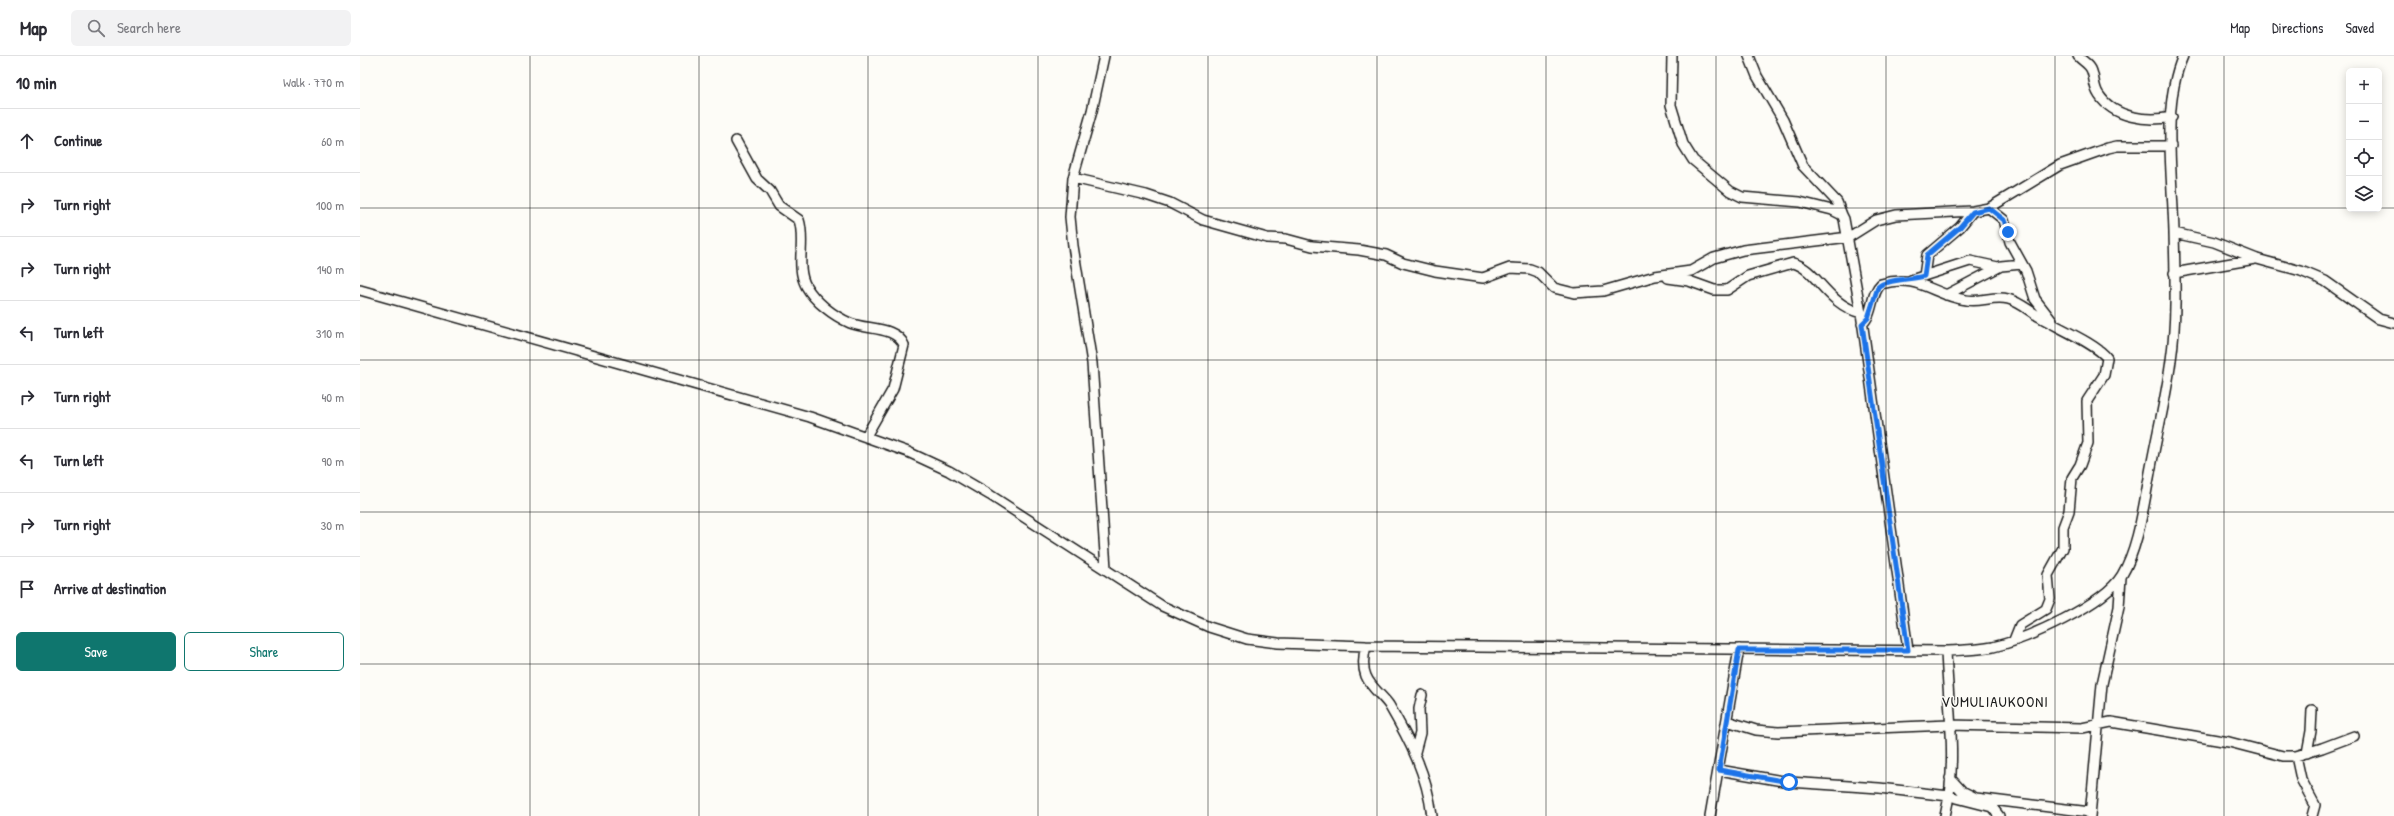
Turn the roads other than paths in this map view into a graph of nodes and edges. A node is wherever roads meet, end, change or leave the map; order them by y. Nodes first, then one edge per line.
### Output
1 (1104, 56) edge
2 (1672, 56) edge
3 (1750, 56) edge
4 (2078, 56) edge
5 (2183, 56) edge
6 (2172, 117) junction
7 (736, 141) dead end
8 (2171, 146) junction
9 (1073, 178) junction
10 (1989, 208) junction
11 (1973, 212) junction
12 (1842, 215) junction
13 (2174, 233) junction
14 (1849, 237) junction
15 (2257, 259) junction
16 (2022, 264) junction
17 (1998, 267) junction
18 (2174, 273) junction
19 (1655, 276) junction
20 (1924, 276) junction
21 (1911, 280) junction
22 (360, 290) edge
23 (1946, 295) junction
24 (1861, 313) junction
25 (2394, 323) edge
26 (1862, 324) junction
27 (2054, 324) junction
28 (866, 436) junction
29 (1106, 568) junction
30 (2121, 576) junction
31 (2014, 640) junction
32 (1366, 646) junction
33 (1739, 650) junction
34 (1908, 650) junction
35 (1946, 651) junction
36 (1422, 695) dead end
37 (2312, 710) dead end
38 (1727, 721) junction
39 (2099, 723) junction
40 (1950, 726) junction
41 (2354, 736) dead end
42 (1415, 752) junction
43 (2307, 753) junction
44 (2296, 756) junction
45 (1719, 770) junction
46 (1950, 778) junction
47 (1949, 796) junction
48 (2090, 814) edge
49 (1432, 816) edge
50 (1710, 816) edge
51 (1944, 816) edge
52 (1999, 816) edge
53 (2312, 816) edge

1 - 9 street
2 - 12 street
3 - 12 street
4 - 6 street
5 - 6 street
6 - 8 street
7 - 28 street
8 - 10 street
8 - 13 street
9 - 19 street
9 - 29 street
10 - 11 street
10 - 16 street
11 - 14 street
11 - 20 street
12 - 14 street
13 - 15 street
13 - 18 street
14 - 19 street
14 - 24 street
15 - 18 street
15 - 25 street
16 - 17 street
16 - 27 street
17 - 20 street
17 - 23 street
18 - 30 street
19 - 24 street
20 - 21 street
21 - 23 street
21 - 26 street
22 - 28 street
23 - 27 street
24 - 26 street
26 - 34 street
27 - 31 street
28 - 29 street
29 - 32 street
30 - 31 street
30 - 39 street
31 - 35 street
32 - 33 street
32 - 42 street
33 - 34 street
33 - 38 street
34 - 35 street
35 - 40 street
36 - 42 street
37 - 43 street
38 - 40 street
38 - 45 street
39 - 40 street
39 - 44 street
39 - 48 street
40 - 46 street
41 - 43 street
42 - 49 street
43 - 44 street
44 - 53 street
45 - 47 street
45 - 50 street
46 - 47 street
46 - 48 street
47 - 51 street
47 - 52 street

